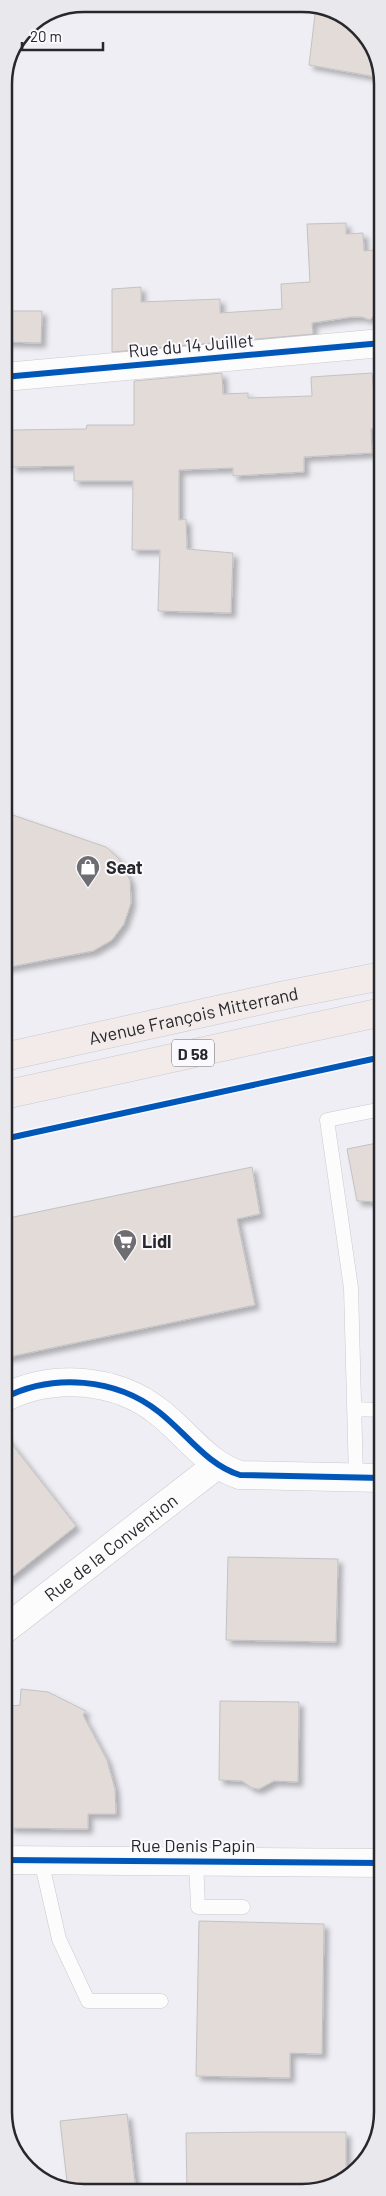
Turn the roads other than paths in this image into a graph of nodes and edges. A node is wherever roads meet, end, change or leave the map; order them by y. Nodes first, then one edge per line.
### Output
1 (374, 344) edge
2 (13, 376) edge
3 (374, 978) edge
4 (374, 1014) edge
5 (13, 1055) edge
6 (13, 1093) edge
7 (374, 1110) edge
8 (12, 1394) edge
9 (354, 1409) junction
10 (374, 1410) edge
11 (218, 1465) junction
12 (369, 1478) edge
13 (12, 1624) edge
14 (12, 1860) edge
15 (41, 1860) junction
16 (196, 1860) junction
17 (374, 1863) edge
18 (243, 1907) dead end
19 (161, 2001) dead end

1 - 2 street, Rue du 14 Juillet
3 - 5 main road, Avenue François Mitterrand / D 58
4 - 6 main road, Avenue François Mitterrand / D 58
7 - 9 lane
8 - 11 street
9 - 10 lane
9 - 12 lane
11 - 12 street
11 - 13 street, Rue de la Convention
14 - 15 street, Rue Denis Papin
15 - 16 street, Rue Denis Papin
15 - 19 lane
16 - 17 street, Rue Denis Papin
16 - 18 lane

